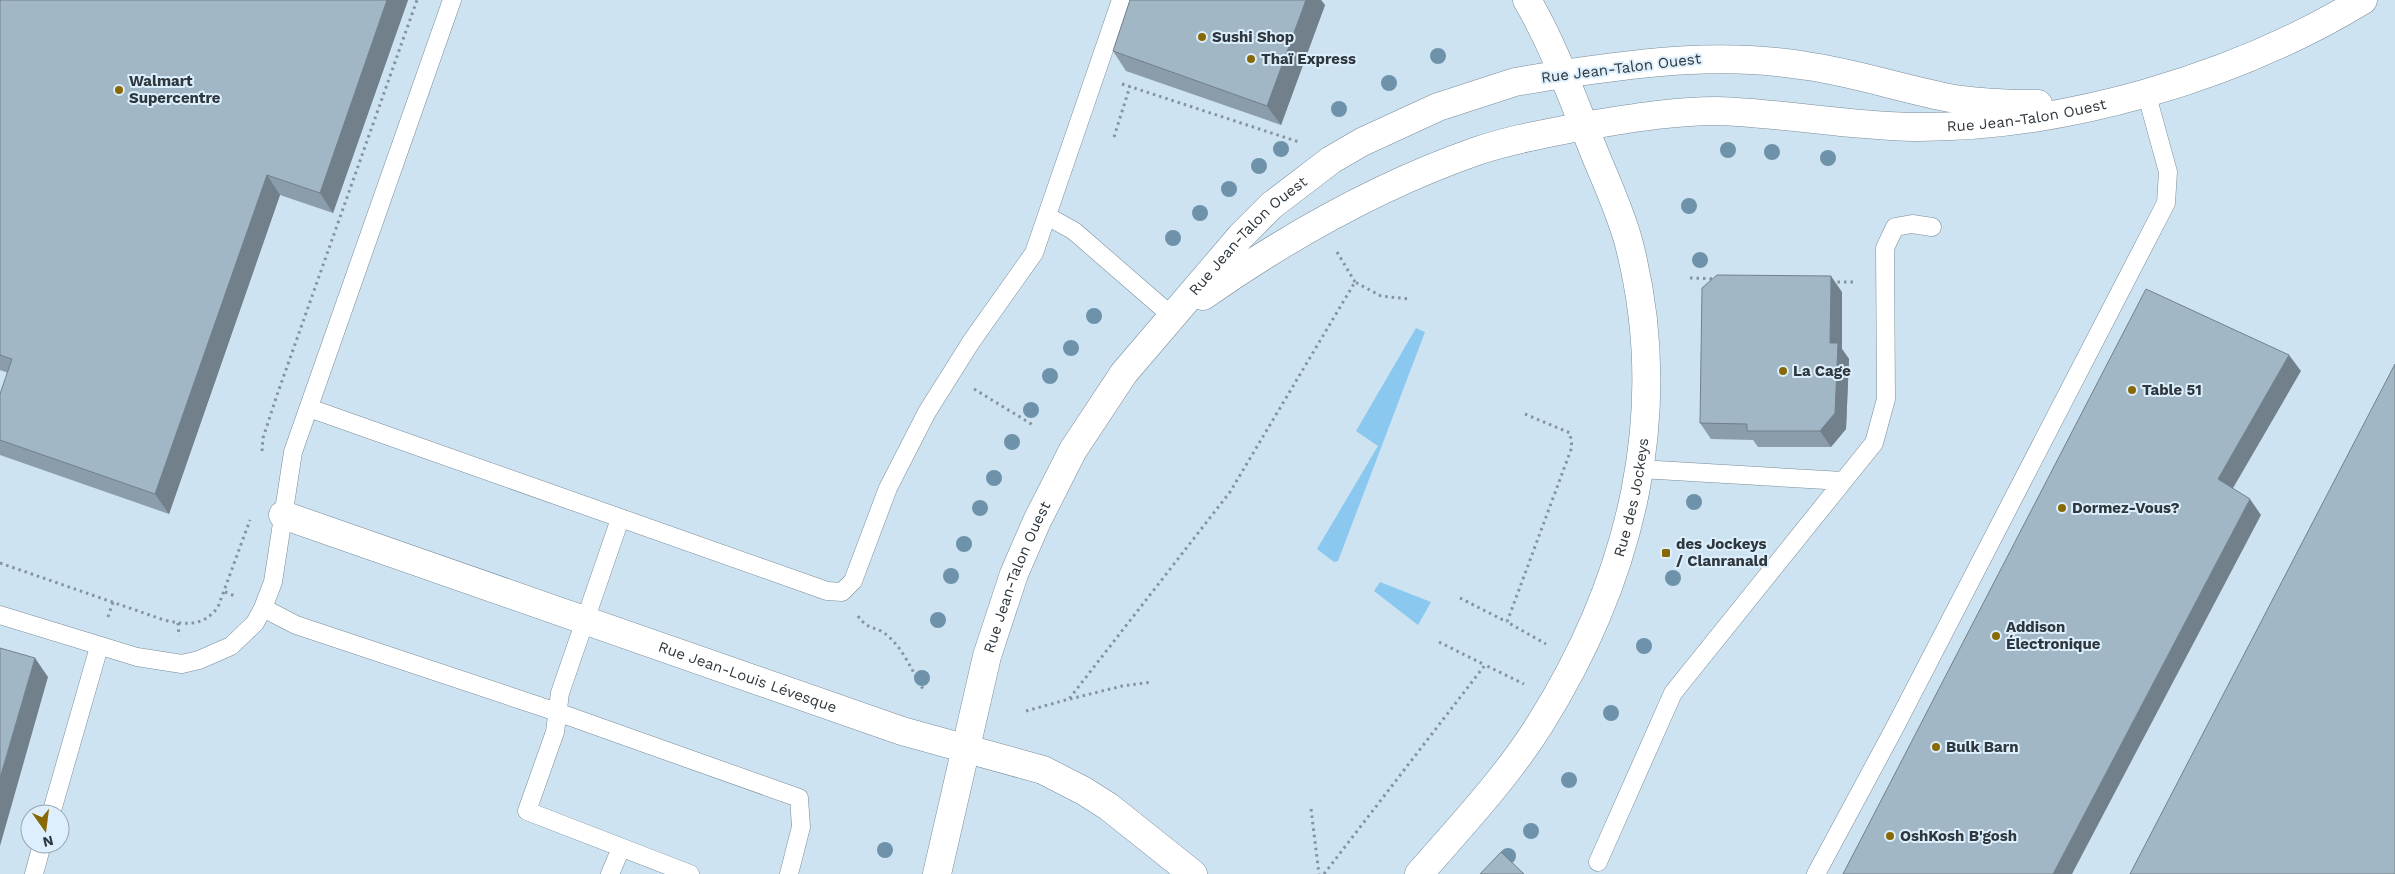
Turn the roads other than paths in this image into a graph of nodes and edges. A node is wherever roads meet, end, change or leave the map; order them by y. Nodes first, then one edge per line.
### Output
1 (452, 0) edge
2 (1121, 0) edge
3 (1527, 0) edge
4 (2362, 0) edge
5 (1563, 74) junction
6 (2146, 92) junction
7 (1584, 126) junction
8 (1047, 216) junction
9 (1932, 227) dead end
10 (1173, 317) junction
11 (309, 408) junction
12 (1640, 469) junction
13 (1843, 481) junction
14 (283, 515) junction
15 (620, 519) junction
16 (263, 608) junction
17 (0, 615) edge
18 (584, 620) junction
19 (99, 647) junction
20 (558, 712) junction
21 (966, 749) junction
22 (54, 804) edge
23 (621, 848) junction
24 (39, 854) edge
25 (1598, 862) dead end
26 (34, 874) edge
27 (610, 874) edge
28 (690, 874) edge
29 (789, 874) edge
30 (937, 874) edge
31 (1193, 874) edge
32 (1419, 874) edge
33 (1816, 874) edge

1 - 11 lane
2 - 8 lane
3 - 5 street, Rue des Jockeys
4 - 6 street, Rue Jean-Talon Ouest
5 - 6 street, Rue Jean-Talon Ouest
5 - 7 street, Rue des Jockeys
5 - 10 street, Rue Jean-Talon Ouest
6 - 7 street, Rue Jean-Talon Ouest
6 - 33 lane
7 - 10 street, Rue Jean-Talon Ouest
7 - 12 street, Rue des Jockeys
8 - 10 lane
8 - 15 lane
9 - 13 lane
10 - 21 street, Rue Jean-Talon Ouest
11 - 14 lane
11 - 15 lane
12 - 13 lane
12 - 32 street, Rue des Jockeys
13 - 25 lane
14 - 16 lane
14 - 18 street, Rue Jean-Louis Lévesque
15 - 18 lane
16 - 19 lane
16 - 20 lane
17 - 19 lane
18 - 20 lane
18 - 21 street, Rue Jean-Louis Lévesque
19 - 22 lane
20 - 23 lane
20 - 29 lane
21 - 30 street, Rue Jean-Talon Ouest
21 - 31 street, Rue Jean-Louis Lévesque
23 - 27 lane
23 - 28 lane
24 - 26 lane

